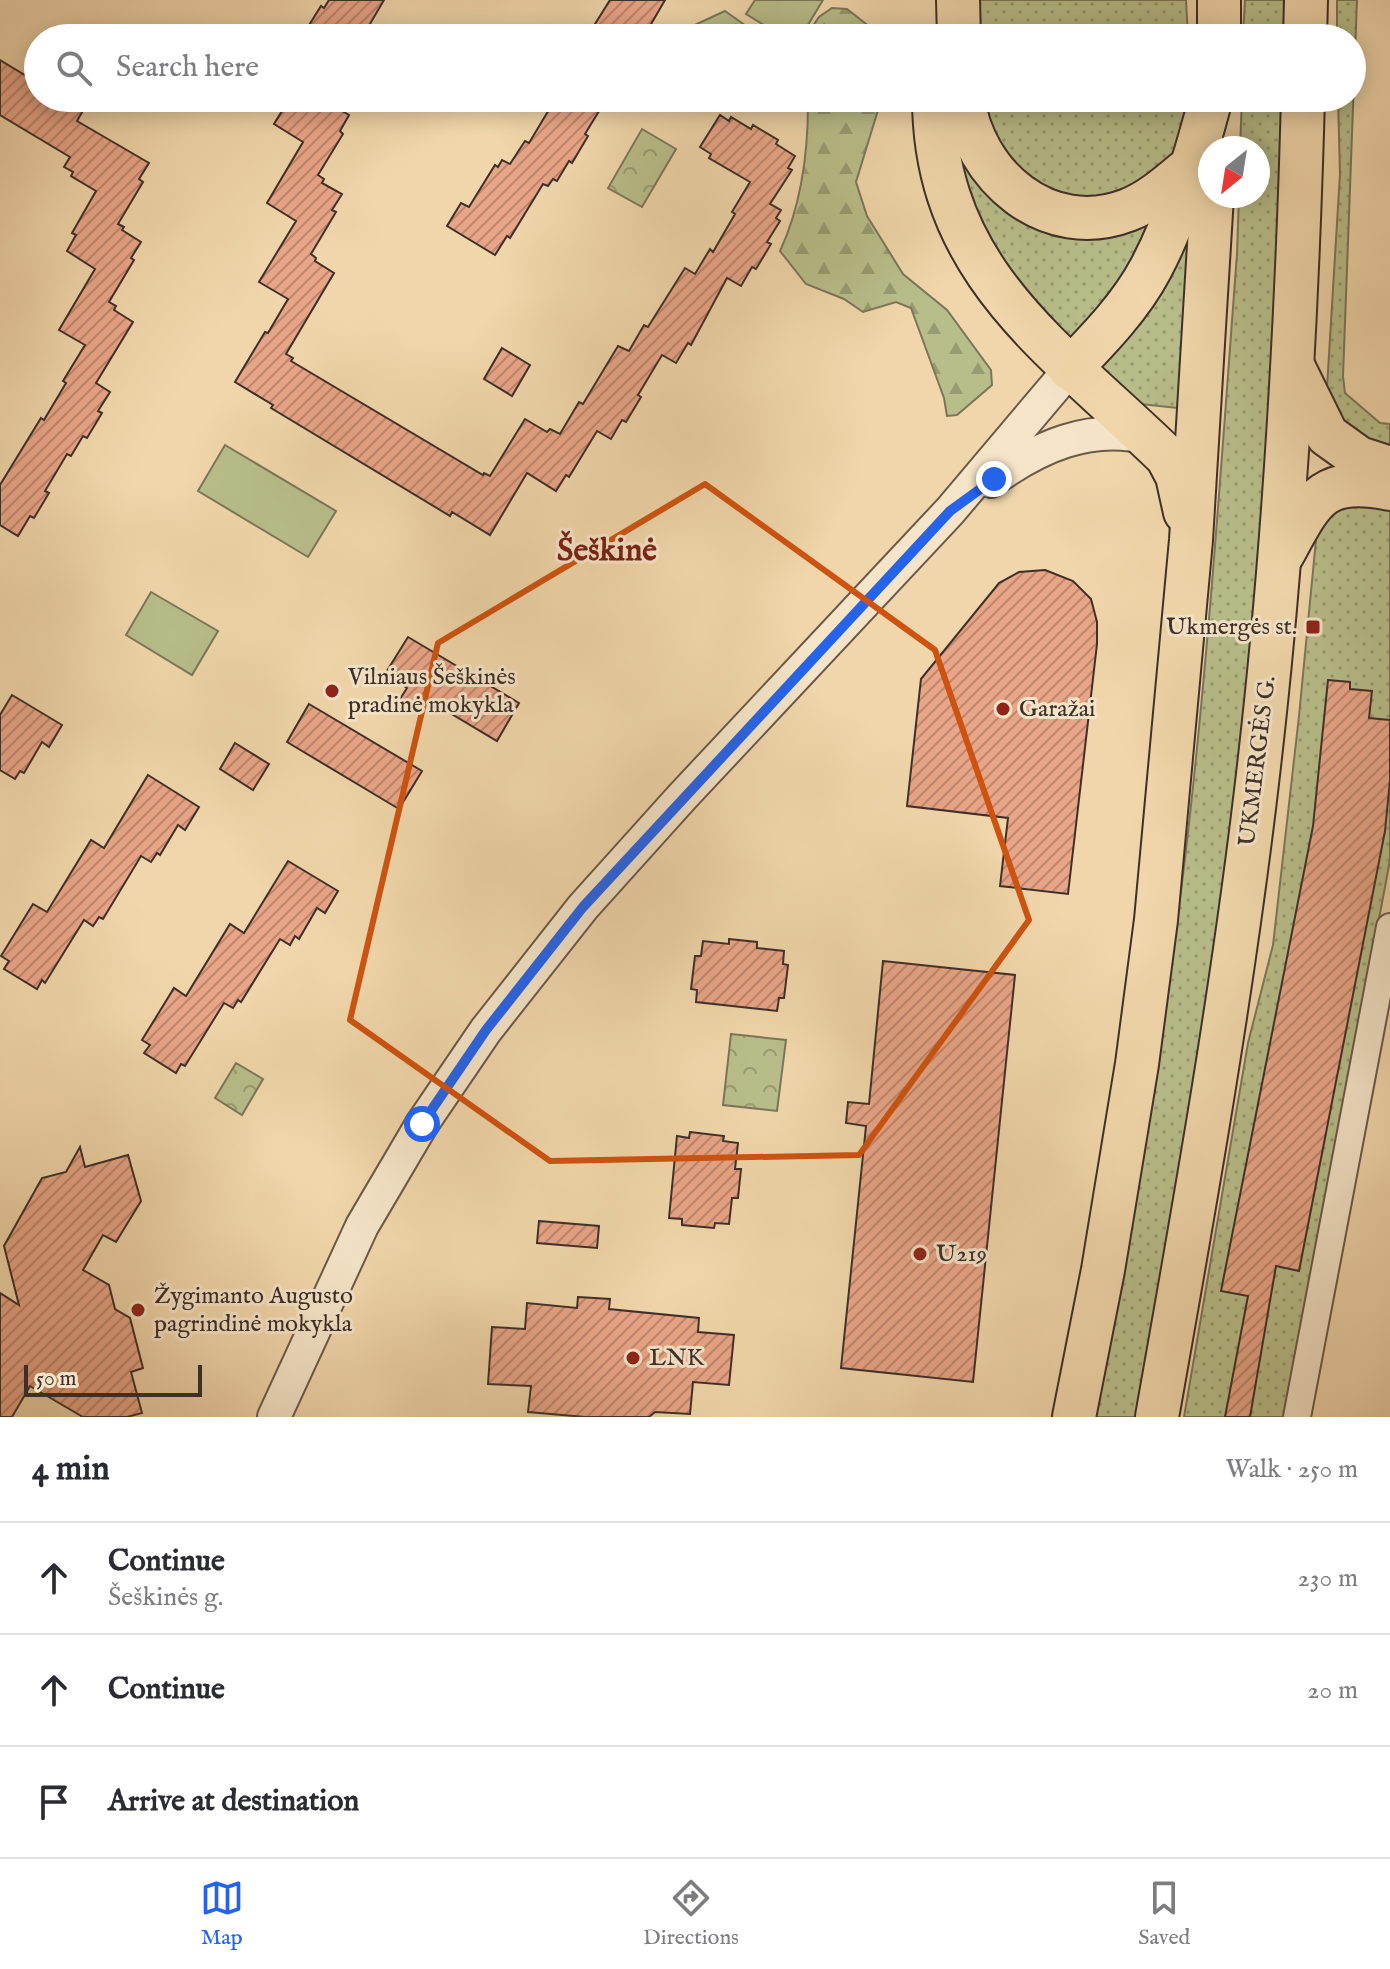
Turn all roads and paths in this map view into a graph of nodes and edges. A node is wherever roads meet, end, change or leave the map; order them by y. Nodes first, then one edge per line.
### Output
1 (934, 0) edge
2 (958, 0) edge
3 (1219, 0) edge
4 (1306, 0) edge
5 (934, 24) edge
6 (959, 24) edge
7 (1219, 24) edge
8 (1305, 24) edge
9 (934, 112) edge
10 (966, 112) edge
11 (1210, 112) edge
12 (1216, 112) edge
13 (1302, 112) edge
14 (1208, 136) edge
15 (1212, 136) edge
16 (1198, 175) edge
17 (1198, 184) edge
18 (1204, 208) edge
19 (1292, 364) junction
20 (1070, 369) junction
21 (1148, 438) junction
22 (1390, 468) edge
23 (1390, 489) edge
24 (950, 511) junction
25 (1191, 540) junction
26 (1279, 562) junction
27 (1390, 927) edge
28 (274, 1417) edge
29 (1074, 1417) edge
30 (1157, 1417) edge
31 (1297, 1417) edge

1 - 5 highway
2 - 6 highway
3 - 7 highway
4 - 8 highway
9 - 20 highway
10 - 16 highway
11 - 14 highway
12 - 15 highway
13 - 19 highway, UKMERGĖS G.
17 - 20 highway
18 - 25 highway
19 - 22 highway
19 - 26 highway, UKMERGĖS G.
20 - 21 highway
20 - 24 street
21 - 24 street
21 - 25 highway
23 - 26 highway
24 - 28 street
25 - 29 highway
26 - 30 highway, UKMERGĖS G.
27 - 31 street

